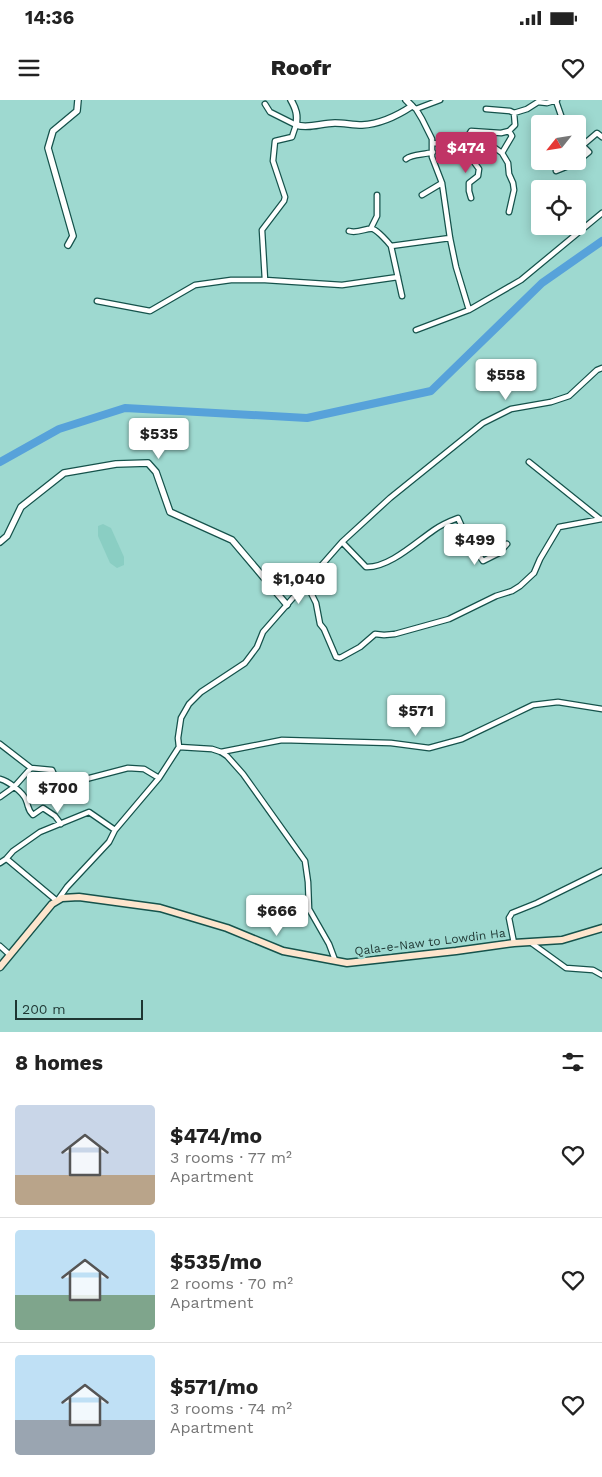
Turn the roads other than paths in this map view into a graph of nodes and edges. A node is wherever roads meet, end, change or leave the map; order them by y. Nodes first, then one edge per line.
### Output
1 (79, 100) edge
2 (291, 100) edge
3 (406, 100) edge
4 (440, 100) edge
5 (556, 100) edge
6 (265, 104) dead end
7 (414, 107) junction
8 (486, 109) dead end
9 (514, 114) junction
10 (561, 115) edge
11 (296, 125) junction
12 (509, 131) junction
13 (602, 137) edge
14 (586, 142) edge
15 (433, 143) junction
16 (461, 144) junction
17 (433, 152) junction
18 (502, 153) junction
19 (406, 159) dead end
20 (472, 159) junction
21 (442, 183) junction
22 (377, 195) dead end
23 (422, 195) dead end
24 (471, 198) dead end
25 (510, 212) dead end
26 (602, 213) edge
27 (371, 228) junction
28 (348, 231) dead end
29 (450, 238) junction
30 (68, 244) dead end
31 (391, 246) junction
32 (398, 277) junction
33 (265, 280) junction
34 (402, 296) dead end
35 (97, 301) dead end
36 (469, 310) junction
37 (416, 330) dead end
38 (602, 368) edge
39 (529, 462) dead end
40 (601, 519) edge
41 (0, 542) edge
42 (342, 542) junction
43 (507, 544) dead end
44 (306, 583) junction
45 (287, 604) junction
46 (602, 710) edge
47 (0, 744) edge
48 (179, 747) junction
49 (221, 752) junction
50 (30, 768) junction
51 (159, 778) junction
52 (0, 779) edge
53 (14, 787) junction
54 (0, 797) edge
55 (61, 824) junction
56 (115, 830) junction
57 (6, 859) junction
58 (0, 863) edge
59 (602, 871) edge
60 (57, 901) junction
61 (602, 928) edge
62 (530, 942) junction
63 (514, 943) junction
64 (0, 946) edge
65 (10, 955) junction
66 (335, 960) junction
67 (0, 967) edge
68 (602, 975) edge

1 - 30 street
2 - 11 street
3 - 7 street
4 - 7 street
5 - 9 street
5 - 10 street
6 - 11 street
7 - 11 street
7 - 15 street
8 - 9 street
9 - 12 street
11 - 33 street
12 - 16 street
12 - 18 street
13 - 14 street
15 - 16 street
15 - 17 street
16 - 20 street
17 - 19 street
17 - 21 street
18 - 20 street
18 - 25 street
20 - 24 street
21 - 23 street
21 - 29 street
22 - 27 street
26 - 36 street
27 - 28 street
27 - 31 street
29 - 31 street
29 - 36 street
31 - 32 street
32 - 33 street
32 - 34 street
33 - 35 street
36 - 37 street
38 - 42 street
39 - 40 street
40 - 44 street
41 - 45 street
42 - 43 street
42 - 44 street
44 - 45 street
45 - 48 street
46 - 49 street
47 - 50 street
48 - 49 street
48 - 51 street
49 - 66 street
50 - 51 street
50 - 53 street
51 - 56 street
52 - 53 street
53 - 54 street
53 - 55 street
55 - 56 street
55 - 57 street
56 - 60 street
57 - 58 street
57 - 60 street
59 - 63 street
60 - 65 main road
60 - 66 main road, Qala-e-Naw to Lowdin Ha
61 - 62 main road, Qala-e-Naw to Lowdin Ha
62 - 63 main road, Qala-e-Naw to Lowdin Ha
62 - 68 street
63 - 66 main road, Qala-e-Naw to Lowdin Ha
64 - 65 street
65 - 67 main road

